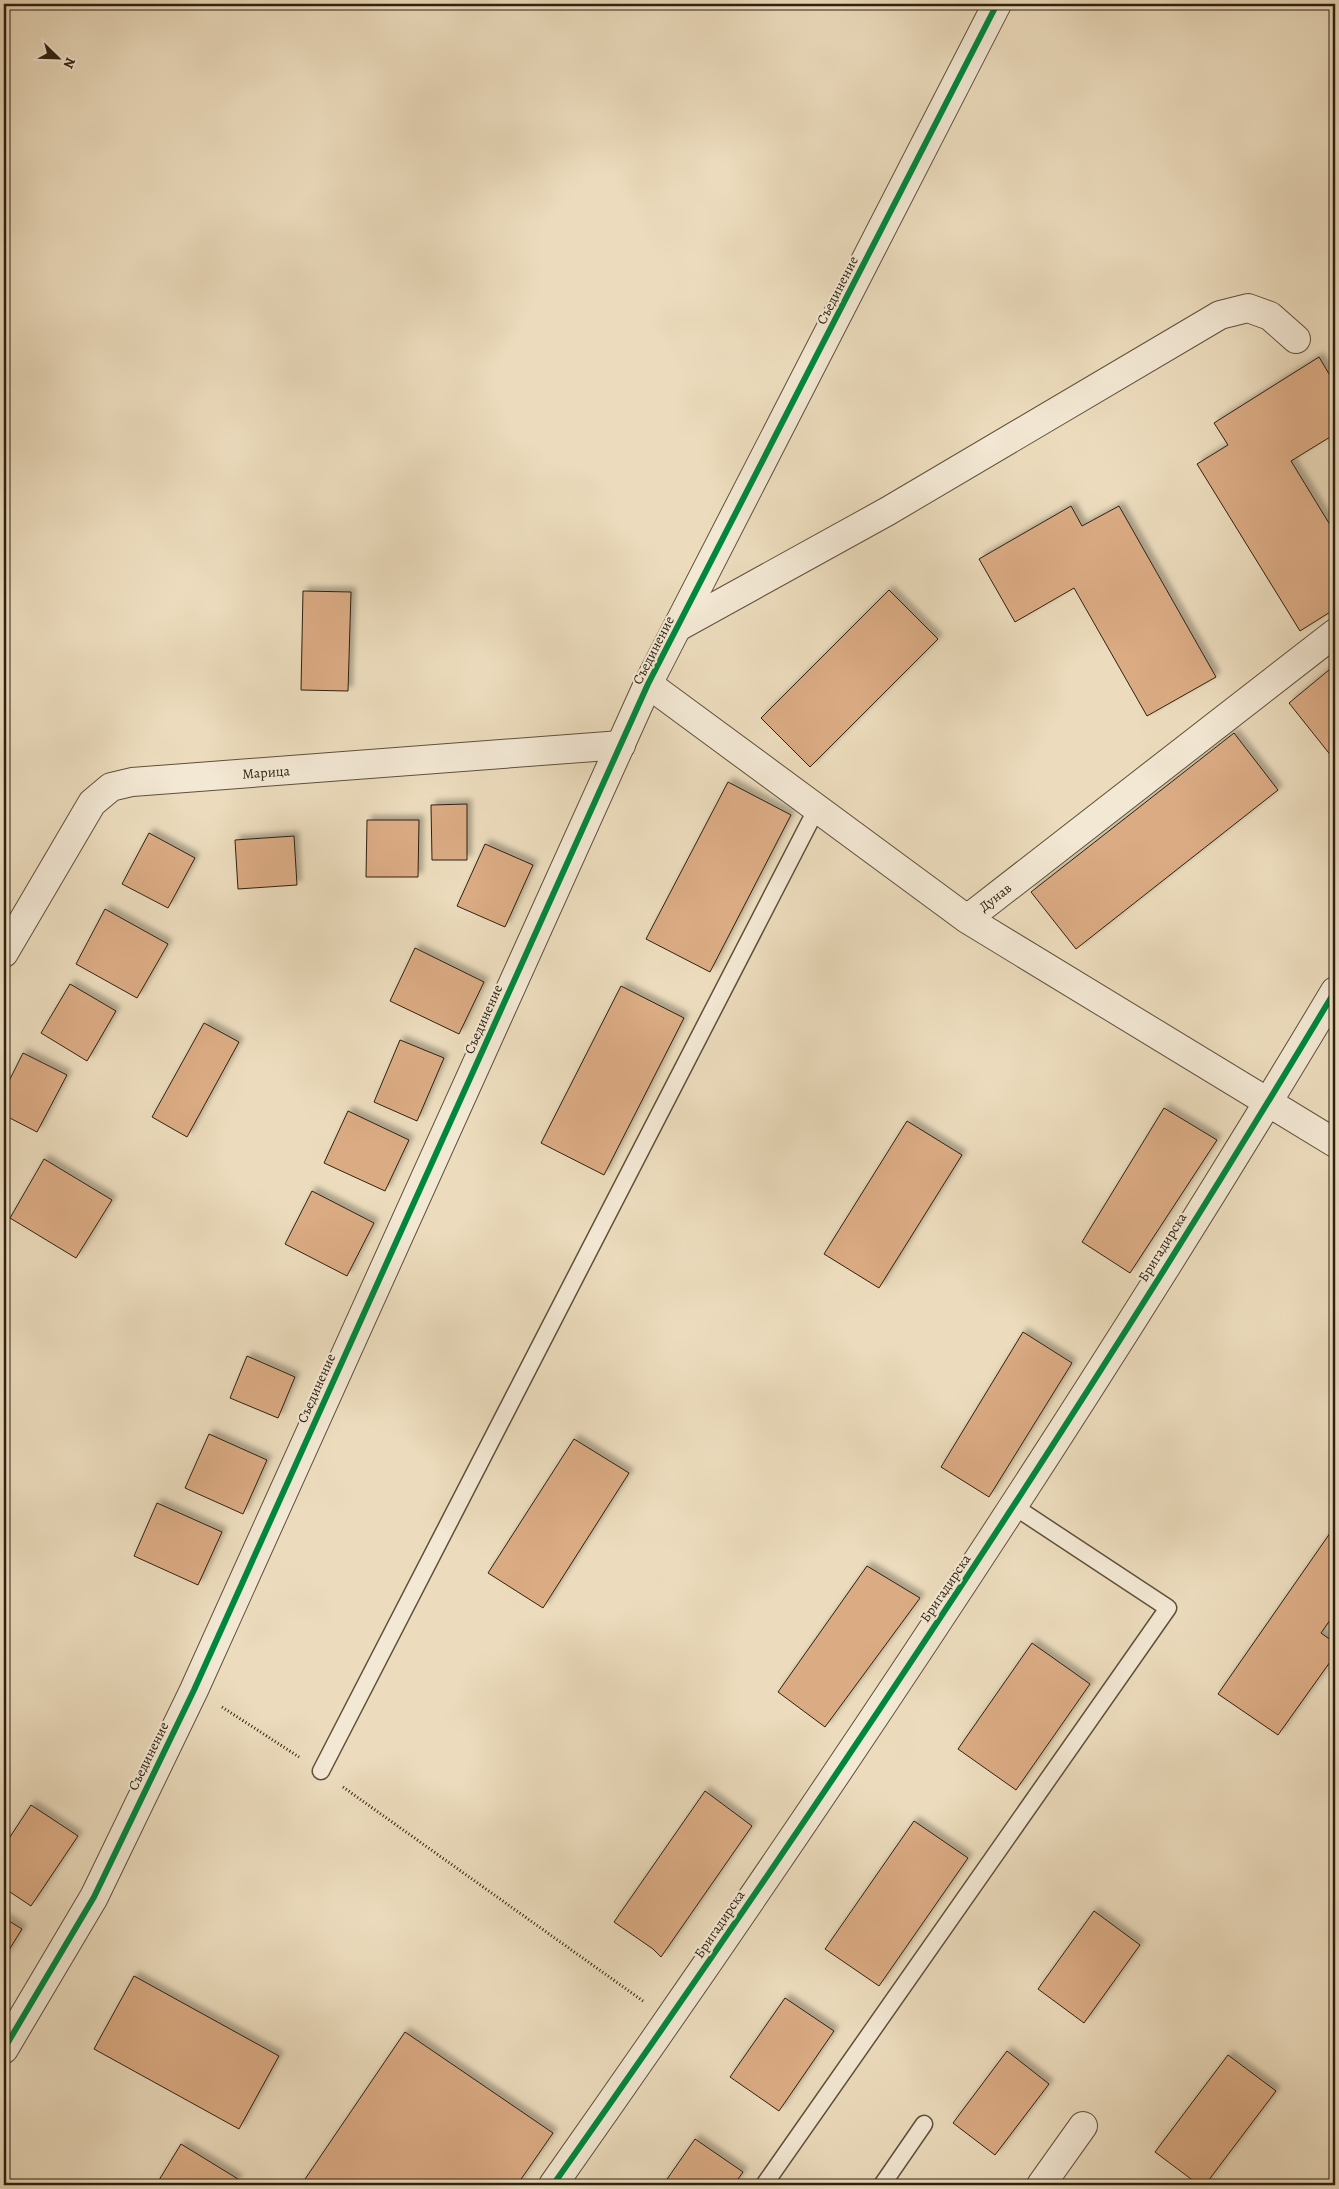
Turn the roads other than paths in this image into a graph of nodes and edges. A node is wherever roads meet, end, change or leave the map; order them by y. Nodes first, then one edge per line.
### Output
1 (997, 4) edge
2 (1296, 339) dead end
3 (678, 627) junction
4 (1335, 634) edge
5 (648, 684) junction
6 (620, 745) junction
7 (817, 808) junction
8 (967, 919) junction
9 (4, 953) edge
10 (1335, 991) edge
11 (1268, 1103) junction
12 (1335, 1143) edge
13 (1015, 1506) junction
14 (321, 1770) road end
15 (4, 2049) edge
16 (924, 2124) dead end
17 (1083, 2126) dead end
18 (553, 2185) edge
19 (764, 2185) edge
20 (882, 2185) edge
21 (1041, 2185) edge

1 - 3 street, Съединение
2 - 3 street
3 - 5 street, Съединение
4 - 8 street, Дунав
5 - 6 street, Съединение
5 - 7 street, Дунав
6 - 9 street, Марица
6 - 15 street, Съединение
7 - 8 street, Дунав
7 - 14 lane
8 - 11 street
10 - 11 street, Бригадирска
11 - 12 street
11 - 13 street, Бригадирска
13 - 18 street, Бригадирска
13 - 19 lane
16 - 20 lane
17 - 21 street

